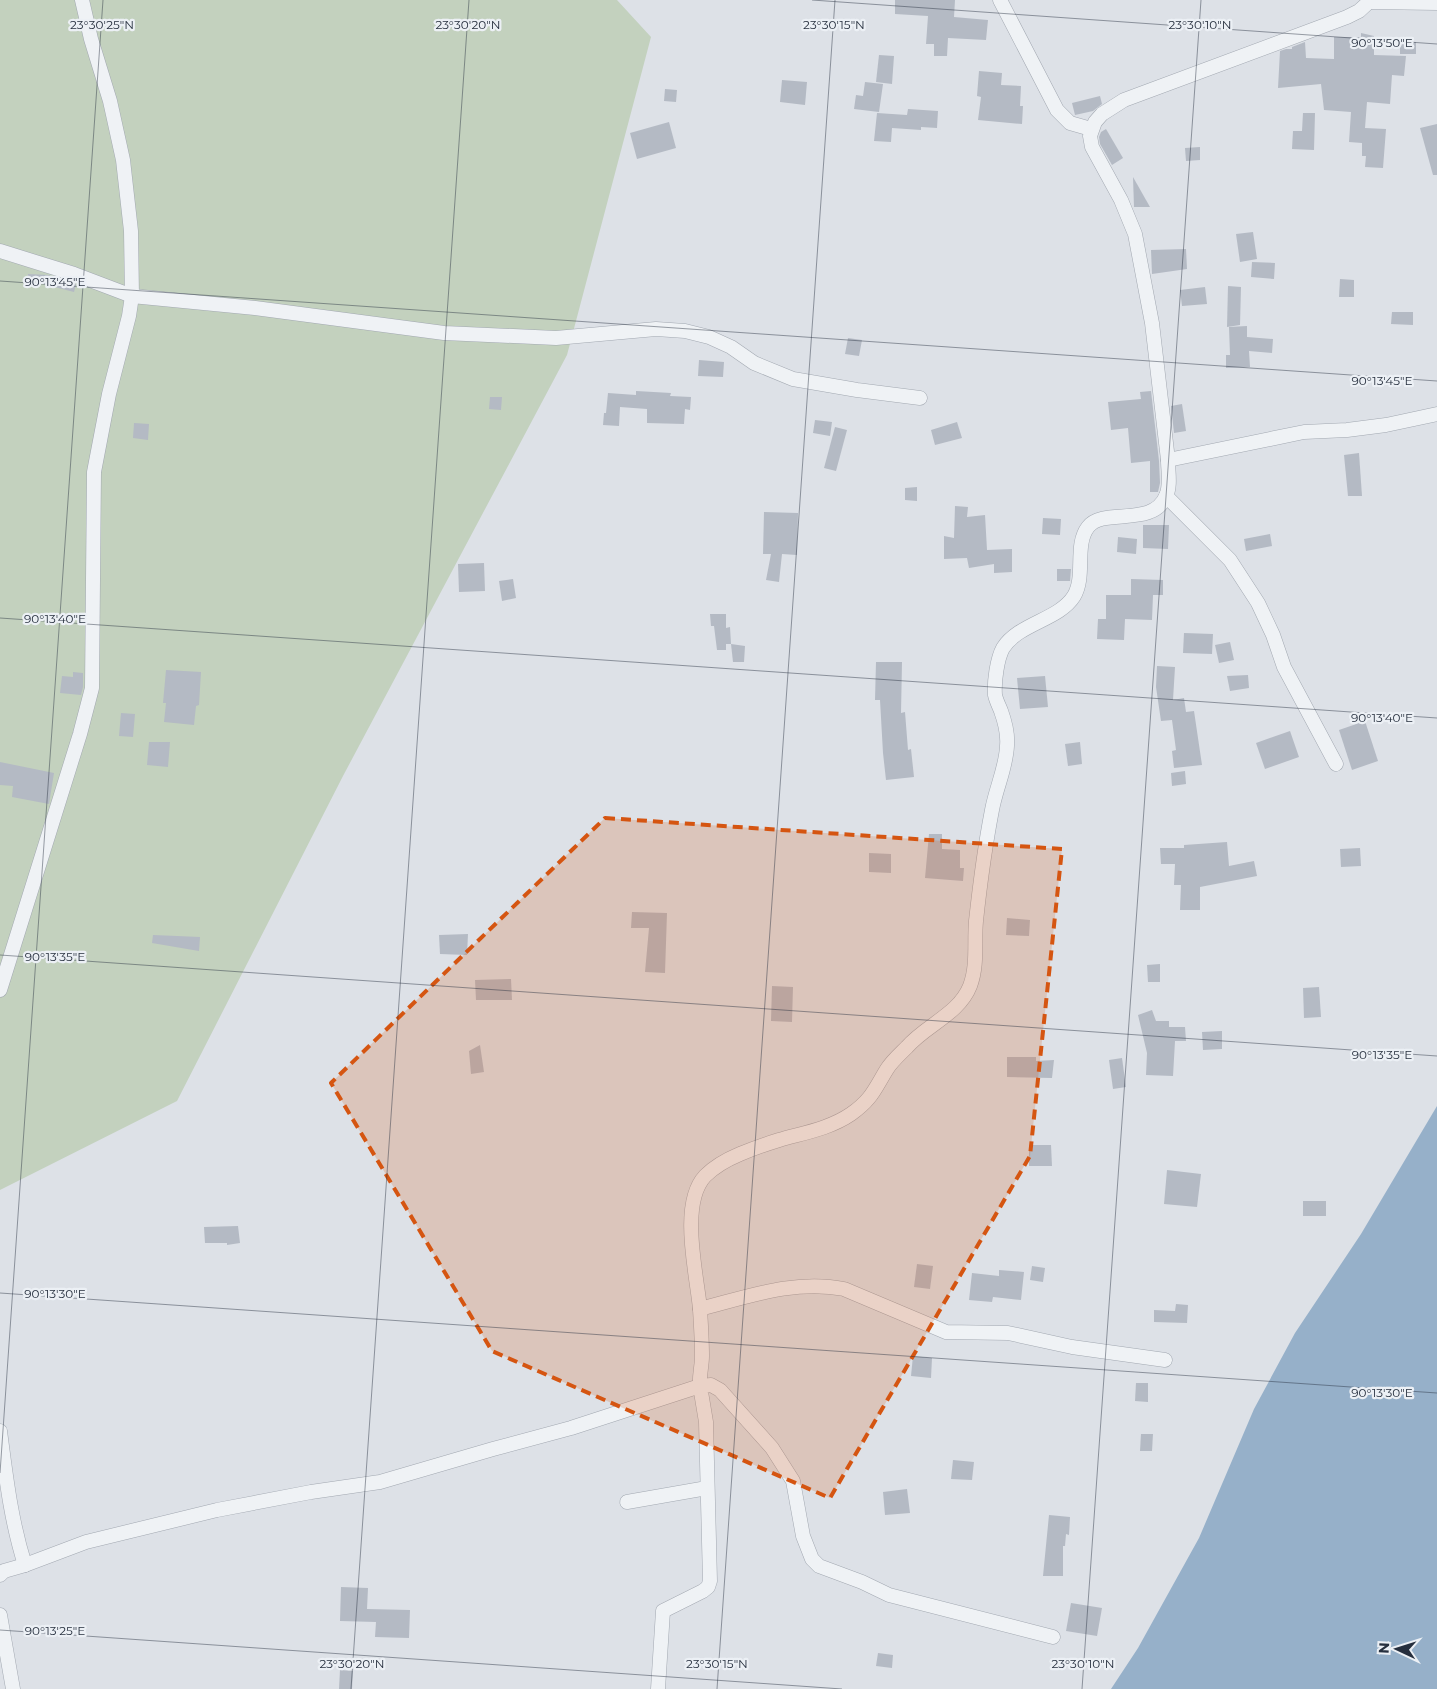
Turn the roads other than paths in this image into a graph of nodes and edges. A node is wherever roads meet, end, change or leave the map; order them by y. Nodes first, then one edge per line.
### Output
1 (82, 0) edge
2 (1000, 0) edge
3 (1370, 1) edge
4 (1437, 3) edge
5 (1091, 129) junction
6 (0, 251) edge
7 (132, 296) junction
8 (920, 398) dead end
9 (1437, 414) edge
10 (1168, 460) junction
11 (1166, 496) junction
12 (1336, 764) dead end
13 (0, 990) edge
14 (700, 1309) junction
15 (1165, 1360) dead end
16 (700, 1386) junction
17 (0, 1431) edge
18 (707, 1488) junction
19 (627, 1502) dead end
20 (25, 1565) junction
21 (0, 1575) edge
22 (0, 1615) edge
23 (1053, 1637) dead end
24 (12, 1689) edge
25 (658, 1689) edge

1 - 7 street
2 - 5 street
3 - 4 street
3 - 5 street
5 - 10 street
6 - 7 street
7 - 8 street
7 - 13 street
9 - 10 street
10 - 11 street
11 - 12 street
11 - 14 street
14 - 15 street
14 - 16 street
16 - 18 street
16 - 20 street
16 - 23 street
17 - 20 street
18 - 19 street
18 - 25 street
20 - 21 street
22 - 24 street

